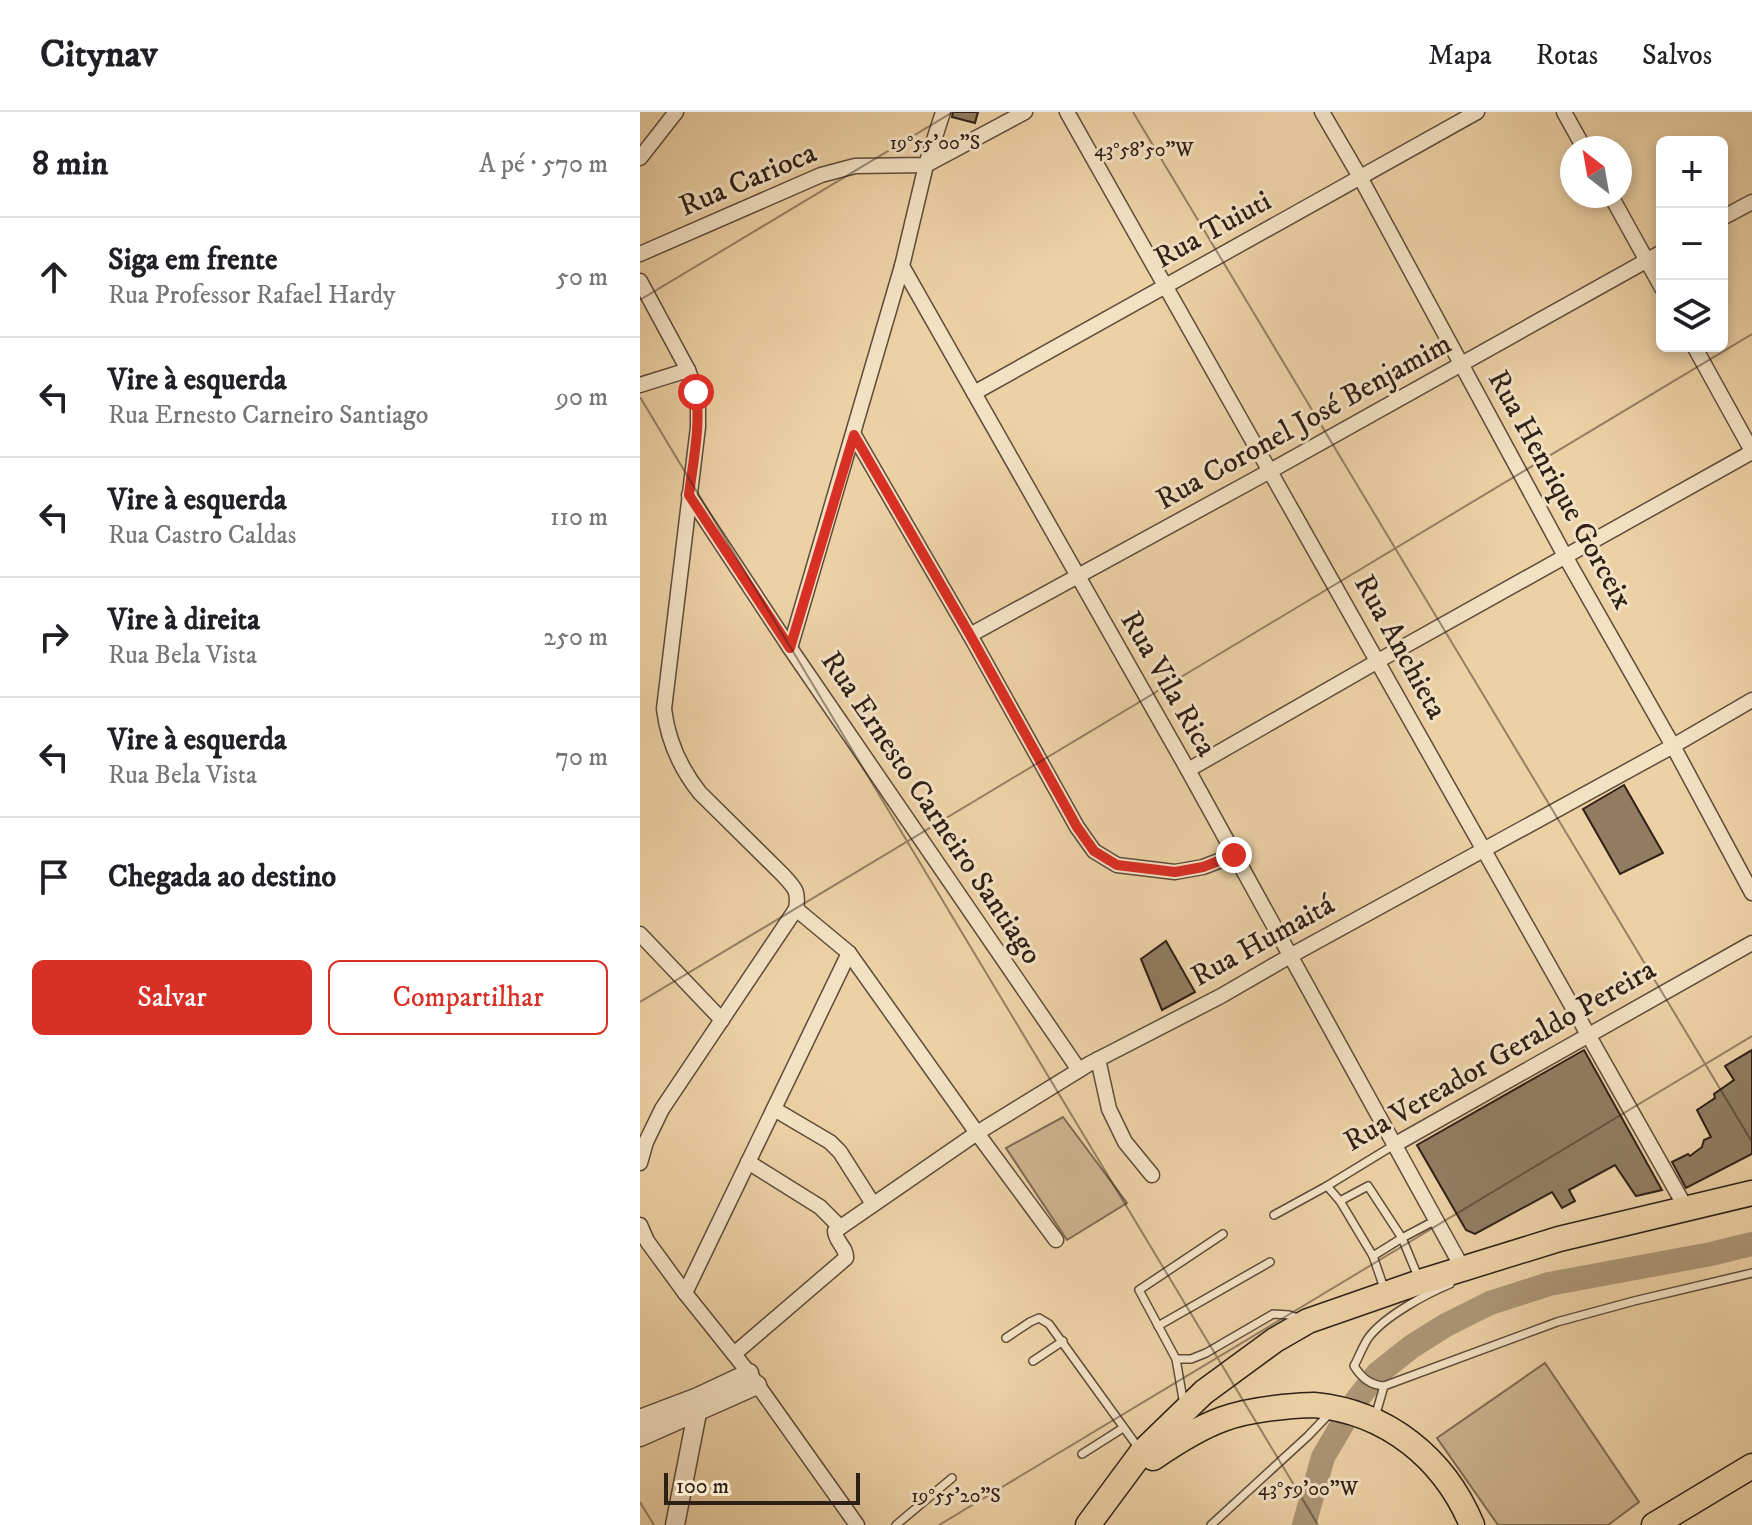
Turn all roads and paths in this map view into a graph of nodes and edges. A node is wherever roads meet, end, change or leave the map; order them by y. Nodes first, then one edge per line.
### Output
1 (676, 112) edge
2 (943, 112) edge
3 (1025, 112) edge
4 (1067, 112) edge
5 (1322, 112) edge
6 (1477, 112) edge
7 (1564, 112) edge
8 (1577, 136) edge
9 (640, 158) edge
10 (926, 165) junction
11 (1360, 177) junction
12 (1752, 202) edge
13 (1618, 208) edge
14 (1728, 215) edge
15 (640, 254) edge
16 (1656, 255) edge
17 (1646, 260) junction
18 (902, 266) junction
19 (1657, 280) edge
20 (640, 281) edge
21 (1166, 286) junction
22 (1697, 352) edge
23 (1461, 366) junction
24 (688, 370) junction
25 (640, 385) edge
26 (974, 393) junction
27 (854, 435) junction
28 (1752, 452) edge
29 (1270, 471) junction
30 (689, 495) junction
31 (1565, 556) junction
32 (1077, 576) junction
33 (970, 635) junction
34 (790, 648) junction
35 (1378, 661) junction
36 (1752, 700) edge
37 (1673, 746) junction
38 (1188, 770) junction
39 (1484, 850) junction
40 (1234, 855) junction
41 (1752, 893) edge
42 (796, 909) junction
43 (640, 934) edge
44 (1752, 943) edge
45 (849, 953) junction
46 (1290, 956) junction
47 (722, 1020) junction
48 (1588, 1035) junction
49 (1098, 1059) junction
50 (1079, 1070) junction
51 (774, 1109) junction
52 (977, 1133) junction
53 (1394, 1145) junction
54 (748, 1162) junction
55 (640, 1163) edge
56 (1152, 1175) dead end
57 (1327, 1186) junction
58 (1752, 1193) edge
59 (1340, 1201) junction
60 (873, 1204) junction
61 (1686, 1208) junction
62 (1274, 1215) dead end
63 (1436, 1220) junction
64 (640, 1225) edge
65 (840, 1227) junction
66 (1223, 1234) dead end
67 (1402, 1238) junction
68 (1056, 1240) dead end
69 (1373, 1256) junction
70 (1270, 1262) dead end
71 (1752, 1273) edge
72 (1461, 1277) junction
73 (1420, 1282) junction
74 (685, 1293) junction
75 (1386, 1293) junction
76 (1308, 1321) junction
77 (1158, 1326) junction
78 (1006, 1338) dead end
79 (1063, 1341) junction
80 (734, 1354) junction
81 (1176, 1359) junction
82 (1033, 1361) dead end
83 (753, 1379) junction
84 (725, 1385) junction
85 (1384, 1386) junction
86 (697, 1405) junction
87 (1334, 1408) junction
88 (1185, 1412) junction
89 (640, 1419) edge
90 (1374, 1420) junction
91 (1123, 1428) junction
92 (640, 1437) edge
93 (1142, 1452) junction
94 (1082, 1454) dead end
95 (1752, 1466) edge
96 (1125, 1476) junction
97 (952, 1478) dead end
98 (675, 1525) edge
99 (857, 1525) edge
100 (896, 1525) edge
101 (1088, 1525) edge
102 (1211, 1525) edge
103 (1472, 1525) edge
104 (1654, 1525) edge

1 - 9 street
2 - 10 street
3 - 10 street
4 - 21 street, Rua Anchieta
5 - 11 street, Rua Henrique Gorceix
6 - 11 street, Rua Tuiuti
7 - 8 street
10 - 15 street, Rua Carioca
10 - 18 street
11 - 21 street, Rua Tuiuti
11 - 23 street, Rua Henrique Gorceix
12 - 14 street
13 - 17 street
16 - 17 street, Rua Coronel José Benjamim
17 - 19 street
17 - 23 street, Rua Coronel José Benjamim
18 - 26 street, Rua Vila Rica
18 - 27 street
20 - 24 street
21 - 26 street, Rua Tuiuti
21 - 29 street, Rua Anchieta
22 - 28 street
23 - 29 street, Rua Coronel José Benjamim
23 - 31 street, Rua Henrique Gorceix
24 - 25 street
24 - 30 street
26 - 32 street, Rua Vila Rica
27 - 33 street
27 - 34 street
28 - 31 street
29 - 32 street, Rua Coronel José Benjamim
29 - 35 street, Rua Anchieta
30 - 34 street, Rua Ernesto Carneiro Santiago
30 - 42 street
31 - 35 street
31 - 37 street, Rua Henrique Gorceix
32 - 33 street, Rua Coronel José Benjamim
32 - 38 street, Rua Vila Rica
33 - 40 street
34 - 50 street, Rua Ernesto Carneiro Santiago
35 - 38 street
35 - 39 street, Rua Anchieta
36 - 37 street, Rua Humaitá
37 - 39 street, Rua Humaitá
37 - 41 street, Rua Henrique Gorceix
38 - 40 street, Rua Vila Rica
39 - 46 street, Rua Humaitá
39 - 48 street, Rua Anchieta
40 - 46 street, Rua Vila Rica
42 - 45 street
42 - 47 street
43 - 47 street
44 - 48 street, Rua Vereador Geraldo Pereira
45 - 51 street
45 - 52 street
46 - 49 street, Rua Humaitá
46 - 53 street, Rua Vila Rica
47 - 55 street
48 - 53 street, Rua Vereador Geraldo Pereira
48 - 61 street, Rua Anchieta
49 - 50 street, Rua Humaitá
49 - 56 street
50 - 52 street, Rua Humaitá
51 - 54 street
51 - 60 street
52 - 60 street, Rua Humaitá
52 - 68 street
53 - 57 lane, Rua Vereador Geraldo Pereira
53 - 63 street, Rua Vila Rica
54 - 65 street
54 - 74 street
57 - 59 lane
57 - 62 lane, Rua Vereador Geraldo Pereira
58 - 61 highway
59 - 67 lane
59 - 69 lane
60 - 65 street, Rua Humaitá
61 - 72 highway
63 - 67 lane
63 - 72 street, Rua Vila Rica
64 - 74 street
65 - 80 street
66 - 77 lane
67 - 69 lane
67 - 73 lane
69 - 75 lane
70 - 77 lane
71 - 85 lane
72 - 73 highway
72 - 85 lane
73 - 75 highway
74 - 80 street
75 - 76 highway
76 - 81 lane
76 - 88 highway
77 - 81 lane
78 - 79 lane
79 - 82 lane
79 - 91 lane
80 - 83 street
80 - 84 street
81 - 88 lane
83 - 84 street
83 - 86 street
83 - 99 street
84 - 86 street
85 - 90 lane
86 - 89 street
86 - 92 street
86 - 98 street
87 - 90 highway
87 - 96 highway
87 - 102 lane
88 - 93 highway
90 - 103 highway
91 - 93 lane
91 - 94 lane
93 - 96 highway
95 - 104 highway
96 - 101 highway
97 - 100 lane

